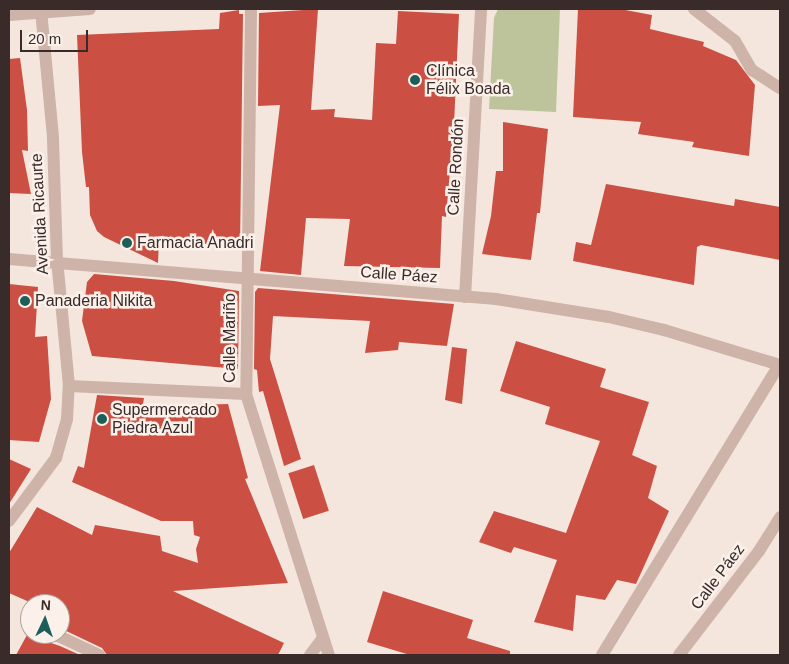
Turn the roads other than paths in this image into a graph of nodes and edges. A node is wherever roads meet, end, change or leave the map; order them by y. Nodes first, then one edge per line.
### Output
1 (41, 9) edge
2 (90, 9) edge
3 (251, 9) edge
4 (481, 9) edge
5 (694, 9) edge
6 (9, 15) edge
7 (780, 88) edge
8 (9, 259) edge
9 (57, 260) junction
10 (246, 279) junction
11 (465, 296) junction
12 (780, 365) edge
13 (70, 386) junction
14 (246, 394) junction
15 (780, 518) edge
16 (9, 521) edge
17 (322, 639) junction
18 (70, 641) edge
19 (99, 655) edge
20 (310, 655) edge
21 (329, 655) edge
22 (602, 655) edge
23 (679, 655) edge

1 - 2 street
1 - 6 street
1 - 9 street, Avenida Ricaurte
3 - 10 street, Calle Mariño
4 - 11 street, Calle Rondón
5 - 7 street
8 - 9 street, Calle Páez
9 - 10 street, Calle Páez
9 - 13 street, Avenida Ricaurte
10 - 11 street, Calle Páez
10 - 14 street, Calle Mariño
11 - 12 street, Calle Páez
12 - 22 street
13 - 14 street
13 - 16 street, Avenida Ricaurte
14 - 17 street, Calle Mariño
15 - 23 street, Calle Páez
17 - 20 street
17 - 21 street, Calle Mariño
18 - 19 street

